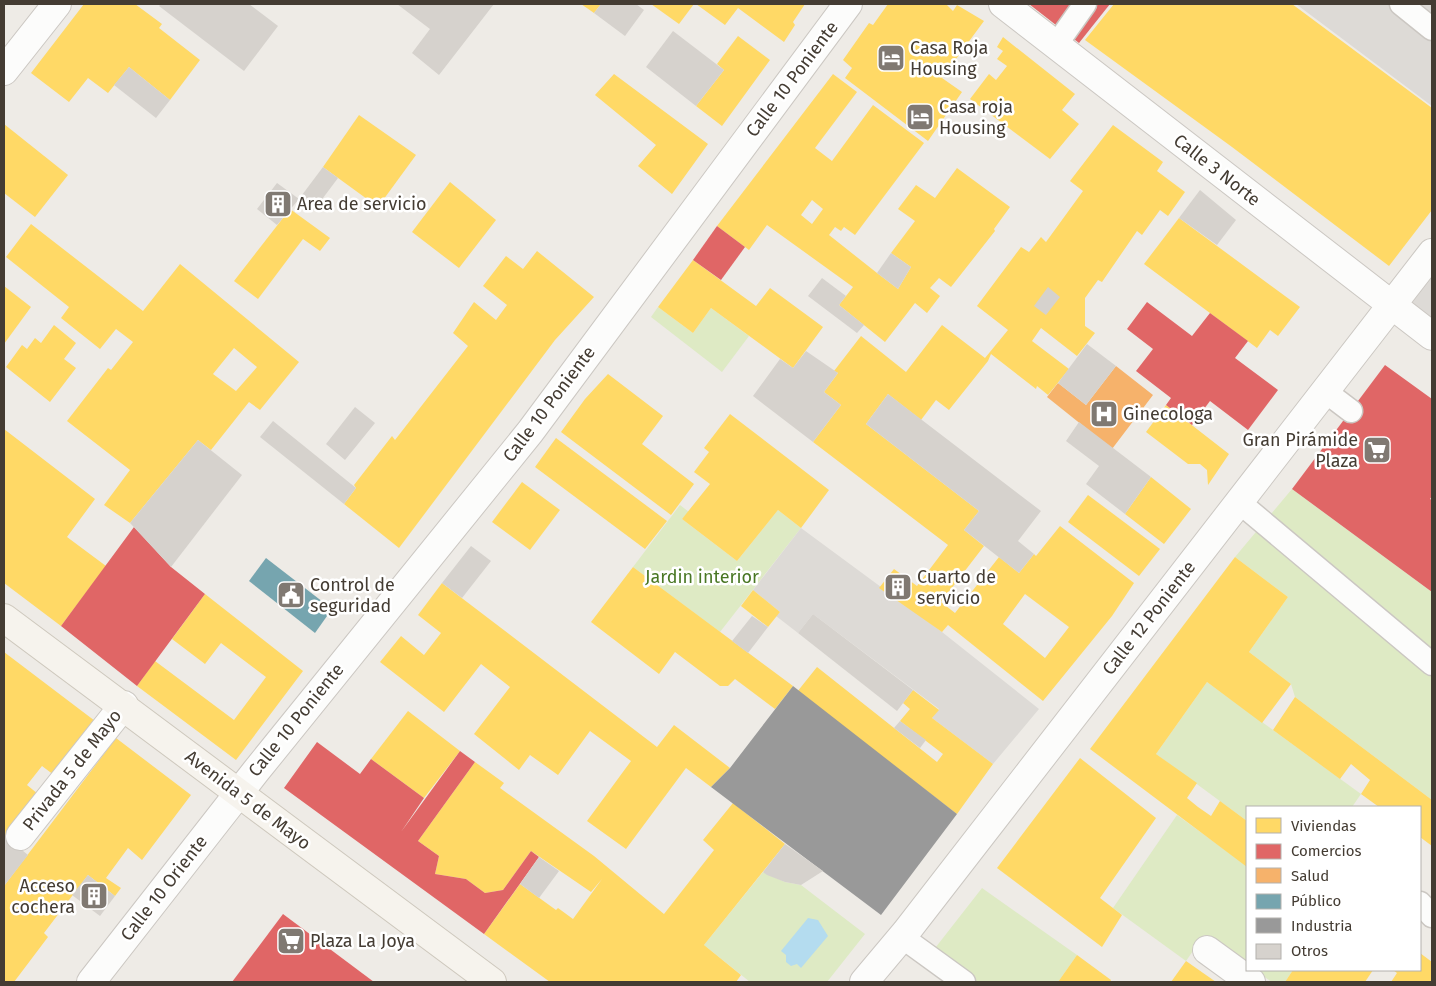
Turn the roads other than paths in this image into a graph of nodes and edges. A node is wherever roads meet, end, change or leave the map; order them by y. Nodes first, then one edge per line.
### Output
1 (57, 4) edge
2 (848, 4) edge
3 (1003, 4) edge
4 (1085, 4) edge
5 (1402, 4) edge
6 (1432, 29) edge
7 (1056, 45) junction
8 (4, 71) edge
9 (1432, 253) edge
10 (1392, 305) junction
11 (1432, 336) edge
12 (1326, 392) junction
13 (1352, 410) dead end
14 (1239, 502) junction
15 (4, 618) edge
16 (1432, 664) edge
17 (124, 705) junction
18 (238, 794) junction
19 (20, 836) dead end
20 (1421, 904) edge
21 (1432, 916) edge
22 (902, 937) junction
23 (1207, 950) dead end
24 (91, 982) edge
25 (492, 982) edge
26 (864, 982) edge
27 (964, 982) edge
28 (1251, 982) edge

1 - 8 street
2 - 18 street, Calle 10 Poniente
3 - 7 street, Calle 3 Norte
4 - 7 lane
5 - 6 lane
7 - 10 street, Calle 3 Norte
9 - 10 street, Calle 12 Poniente
10 - 11 street, Calle 3 Norte
10 - 12 street, Calle 12 Poniente
12 - 13 lane
12 - 14 street, Calle 12 Poniente
14 - 16 lane
14 - 22 street, Calle 12 Poniente
15 - 17 main road, Avenida 5 de Mayo
17 - 18 main road, Avenida 5 de Mayo
17 - 19 street, Privada 5 de Mayo
18 - 24 street, Calle 10 Oriente
18 - 25 main road, Avenida 5 de Mayo
20 - 21 lane
22 - 26 street, Calle 12 Poniente
22 - 27 lane
23 - 28 street

